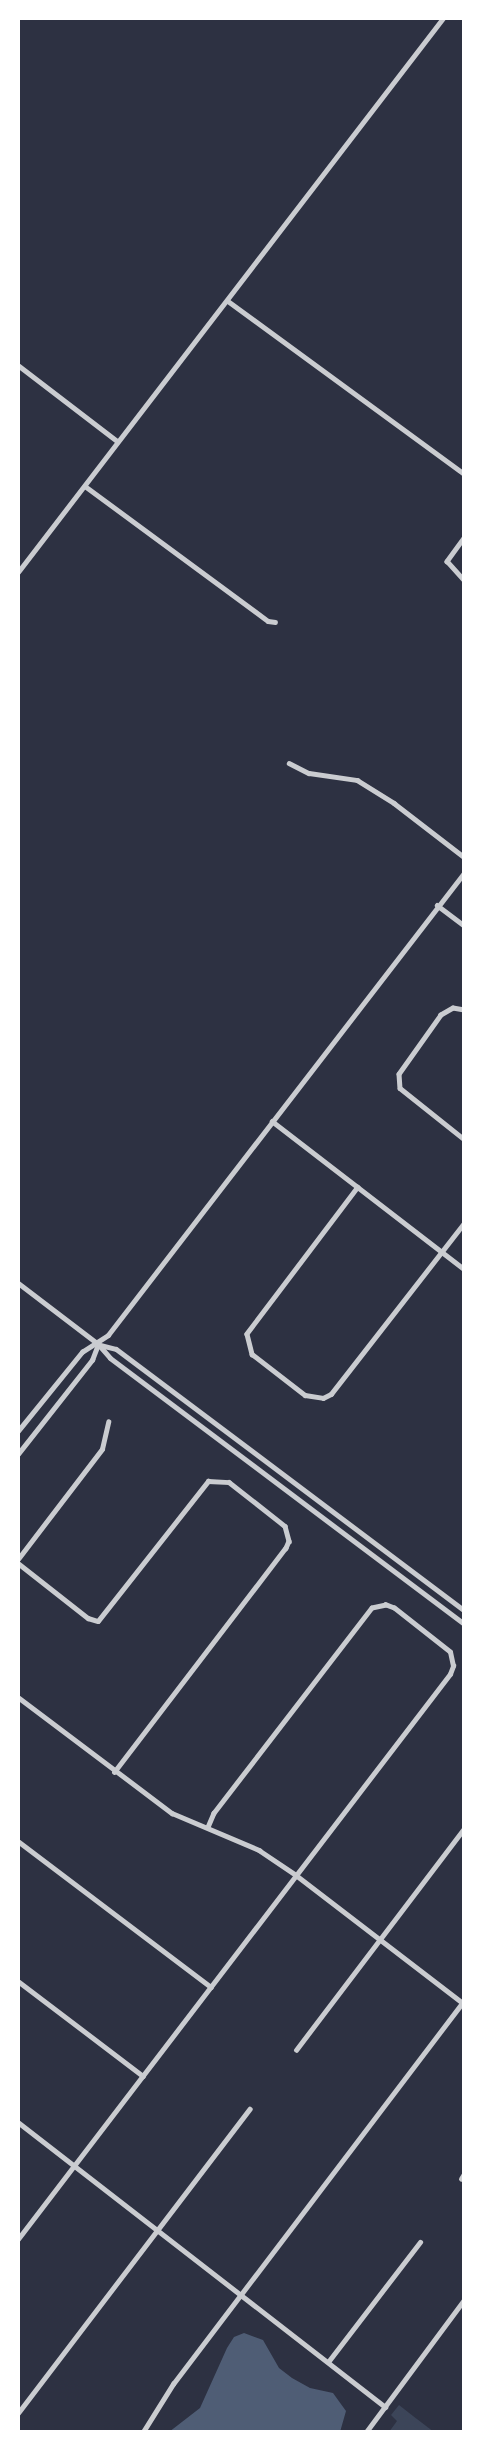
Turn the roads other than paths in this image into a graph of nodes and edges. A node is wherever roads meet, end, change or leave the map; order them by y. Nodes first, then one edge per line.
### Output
1 (444, 18) edge
2 (228, 301) junction
3 (18, 365) edge
4 (117, 441) junction
5 (464, 474) edge
6 (85, 486) junction
7 (464, 538) edge
8 (18, 572) edge
9 (464, 580) edge
10 (275, 622) dead end
11 (289, 762) dead end
12 (464, 857) edge
13 (464, 873) edge
14 (437, 905) junction
15 (464, 925) edge
16 (464, 1010) edge
17 (272, 1121) junction
18 (464, 1139) edge
19 (358, 1187) junction
20 (464, 1223) edge
21 (442, 1252) junction
22 (464, 1269) edge
23 (18, 1283) edge
24 (98, 1344) junction
25 (108, 1422) dead end
26 (18, 1431) edge
27 (18, 1454) edge
28 (18, 1561) edge
29 (464, 1610) edge
30 (464, 1624) edge
31 (18, 1697) edge
32 (116, 1772) junction
33 (208, 1827) junction
34 (464, 1829) edge
35 (18, 1841) edge
36 (296, 1875) junction
37 (380, 1940) junction
38 (18, 1981) edge
39 (211, 1987) junction
40 (464, 2003) edge
41 (296, 2050) dead end
42 (143, 2076) junction
43 (250, 2109) dead end
44 (18, 2122) edge
45 (75, 2165) junction
46 (159, 2230) junction
47 (18, 2239) edge
48 (420, 2242) dead end
49 (244, 2295) junction
50 (464, 2300) edge
51 (328, 2362) junction
52 (385, 2407) junction
53 (18, 2413) edge
54 (143, 2432) edge
55 (366, 2432) edge

1 - 2 street
2 - 4 street
2 - 5 street
3 - 4 street
4 - 6 street
6 - 8 street
6 - 10 street
7 - 9 street
11 - 12 street
13 - 14 street
14 - 15 street
14 - 17 street
16 - 18 street
17 - 19 street
17 - 24 street
19 - 21 street
19 - 21 street
20 - 21 street
21 - 22 street
23 - 24 street
24 - 26 street
24 - 27 street
24 - 29 street
24 - 30 street
25 - 28 street
28 - 32 street
31 - 32 street
32 - 33 street
33 - 36 street
33 - 36 street
34 - 37 street
35 - 39 street
36 - 37 street
36 - 39 street
37 - 40 street
37 - 41 street
38 - 42 street
39 - 42 street
40 - 49 street
42 - 45 street
43 - 46 street
44 - 45 street
45 - 46 street
45 - 47 street
46 - 49 street
46 - 53 street
48 - 51 street
49 - 51 street
49 - 54 street
50 - 52 street
51 - 52 street
52 - 55 street

